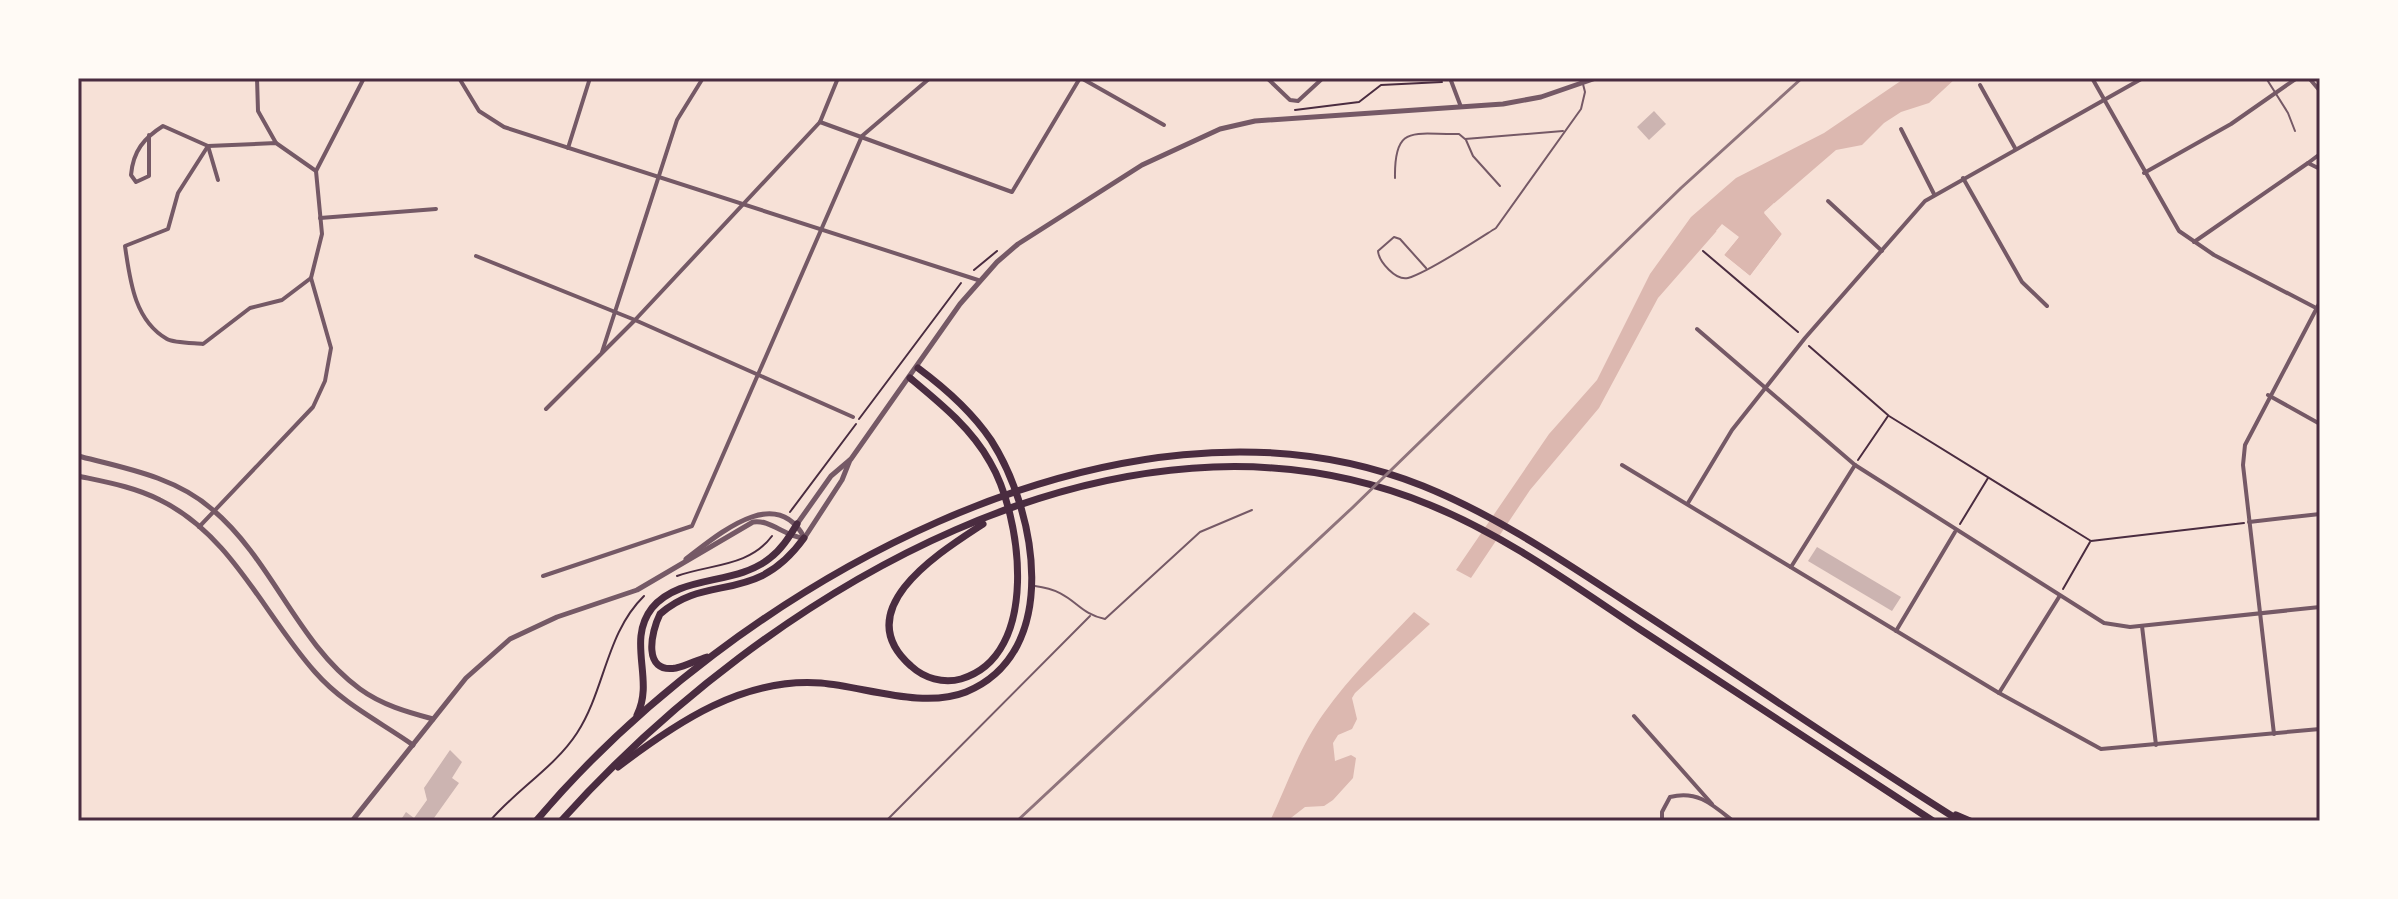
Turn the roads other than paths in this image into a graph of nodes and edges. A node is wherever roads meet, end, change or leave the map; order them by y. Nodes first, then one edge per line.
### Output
1 (257, 78) edge
2 (364, 78) edge
3 (459, 78) edge
4 (590, 78) edge
5 (703, 78) edge
6 (838, 78) edge
7 (930, 78) edge
8 (1081, 78) edge
9 (1267, 78) edge
10 (1323, 78) edge
11 (1596, 78) edge
12 (2092, 78) edge
13 (2143, 78) edge
14 (2266, 78) edge
15 (2297, 78) edge
16 (2309, 78) edge
17 (1451, 80) edge
18 (1582, 83) junction
19 (1980, 85) dead end
20 (2320, 91) edge
21 (2275, 94) junction
22 (2104, 100) junction
23 (1461, 107) junction
24 (820, 122) junction
25 (1164, 125) dead end
26 (1901, 129) dead end
27 (1564, 131) junction
28 (2295, 131) dead end
29 (149, 135) junction
30 (862, 136) junction
31 (1465, 139) junction
32 (276, 143) junction
33 (208, 146) junction
34 (568, 148) junction
35 (2015, 148) junction
36 (2320, 154) edge
37 (2308, 163) junction
38 (2320, 169) edge
39 (316, 171) junction
40 (2144, 173) junction
41 (658, 176) junction
42 (1395, 178) dead end
43 (1963, 178) junction
44 (218, 180) dead end
45 (1500, 186) dead end
46 (1934, 194) junction
47 (1828, 201) dead end
48 (742, 203) junction
49 (436, 209) dead end
50 (320, 218) junction
51 (823, 229) junction
52 (2194, 242) junction
53 (1882, 251) junction
54 (476, 256) dead end
55 (1426, 268) junction
56 (311, 278) junction
57 (978, 280) junction
58 (2320, 302) edge
59 (2047, 306) dead end
60 (2318, 309) edge
61 (615, 314) junction
62 (635, 320) junction
63 (1697, 329) dead end
64 (601, 353) junction
65 (918, 368) junction
66 (759, 376) junction
67 (910, 378) junction
68 (1766, 387) junction
69 (2268, 395) junction
70 (546, 409) dead end
71 (853, 417) dead end
72 (2320, 424) edge
73 (78, 456) edge
74 (851, 459) junction
75 (1622, 465) dead end
76 (1855, 465) junction
77 (78, 476) edge
78 (1688, 503) junction
79 (214, 510) junction
80 (1252, 510) dead end
81 (2320, 514) edge
82 (995, 516) junction
83 (2249, 522) junction
84 (797, 524) junction
85 (199, 527) junction
86 (1955, 532) junction
87 (789, 537) junction
88 (804, 538) junction
89 (676, 566) junction
90 (1791, 567) junction
91 (543, 576) dead end
92 (1030, 585) junction
93 (2059, 597) junction
94 (2320, 607) edge
95 (2259, 614) junction
96 (1090, 616) junction
97 (2142, 626) junction
98 (1896, 631) junction
99 (717, 653) junction
100 (1999, 693) junction
101 (1634, 716) dead end
102 (433, 719) junction
103 (634, 720) junction
104 (2320, 729) edge
105 (2274, 734) junction
106 (413, 745) junction
107 (2156, 745) junction
108 (591, 788) junction
109 (1712, 804) junction
110 (1943, 810) junction
111 (352, 821) edge
112 (536, 821) edge
113 (561, 821) edge
114 (886, 821) edge
115 (1662, 821) edge
116 (1733, 821) edge
117 (1933, 821) edge
118 (1960, 821) edge
119 (1970, 821) edge

1 - 32 street
2 - 39 street
3 - 34 street
4 - 34 street
5 - 41 street
6 - 24 street
7 - 30 street
8 - 25 street
8 - 30 street
9 - 10 street
11 - 18 street
12 - 22 street
13 - 22 street
14 - 21 lane
15 - 21 street
16 - 20 street
17 - 23 street
18 - 23 street
18 - 27 lane
19 - 35 street
21 - 28 lane
21 - 40 street
22 - 35 street
22 - 40 street
23 - 57 street
24 - 30 street
24 - 48 street
26 - 46 street
27 - 31 lane
27 - 55 lane
29 - 29 street
29 - 33 street
30 - 51 street
31 - 42 lane
31 - 45 lane
32 - 33 street
32 - 39 street
33 - 44 street
33 - 56 street
34 - 41 street
35 - 43 street
36 - 37 street
37 - 38 street
37 - 52 street
39 - 50 street
40 - 52 street
41 - 48 street
41 - 61 street
43 - 46 street
43 - 59 street
46 - 53 street
47 - 53 street
48 - 51 street
48 - 62 street
49 - 50 street
50 - 56 street
51 - 57 street
51 - 66 street
52 - 60 street
53 - 68 street
54 - 61 street
55 - 55 lane
56 - 79 street
57 - 65 street
58 - 60 street
60 - 69 street
61 - 62 street
61 - 64 street
62 - 64 street
62 - 66 street
63 - 68 street
64 - 70 street
65 - 67 street
65 - 92 main road
66 - 71 street
66 - 91 street
67 - 74 street
67 - 82 main road
68 - 76 street
68 - 78 street
69 - 72 street
69 - 83 street
73 - 79 street
74 - 84 street
74 - 88 street
75 - 78 street
76 - 86 street
76 - 90 street
77 - 85 street
78 - 90 street
79 - 85 street
79 - 102 street
80 - 96 lane
81 - 83 street
82 - 108 main road
82 - 117 main road
83 - 95 street
84 - 87 main road
84 - 88 street
84 - 89 street
85 - 106 street
86 - 93 street
86 - 98 street
87 - 88 street
87 - 89 street
87 - 103 main road
88 - 99 main road
89 - 102 street
90 - 98 street
92 - 96 lane
92 - 108 main road
93 - 97 street
93 - 100 street
94 - 95 street
95 - 97 street
95 - 105 street
96 - 114 lane
97 - 107 street
98 - 100 street
99 - 103 main road
99 - 110 main road
100 - 107 street
101 - 109 street
102 - 106 street
103 - 112 main road
104 - 105 street
105 - 107 street
106 - 111 street
108 - 113 main road
109 - 115 street
109 - 116 street
110 - 118 main road
110 - 119 main road

